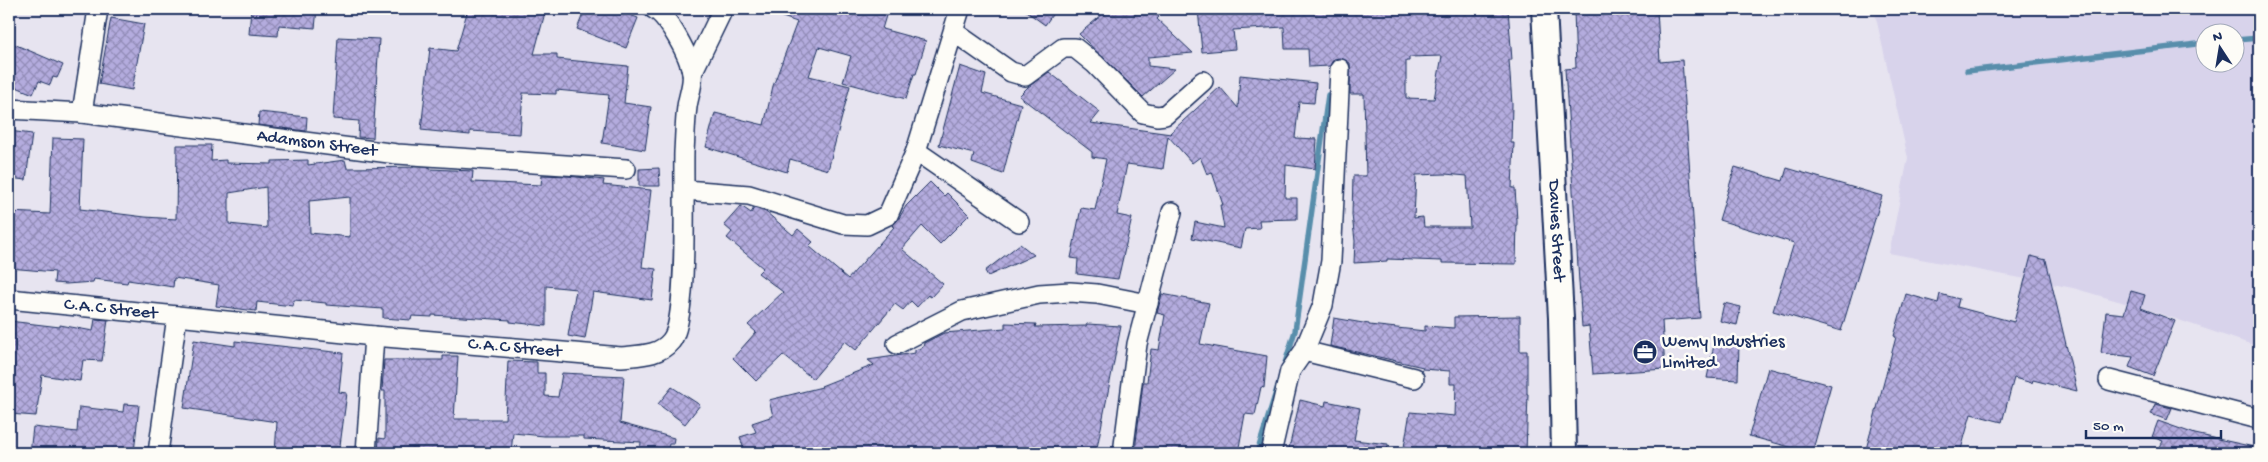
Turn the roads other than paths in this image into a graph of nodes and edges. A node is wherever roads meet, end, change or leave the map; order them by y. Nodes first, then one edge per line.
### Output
1 (98, 9) edge
2 (654, 9) edge
3 (723, 9) edge
4 (960, 9) edge
5 (1544, 9) edge
6 (954, 32) junction
7 (1340, 69) dead end
8 (692, 73) junction
9 (1203, 81) dead end
10 (9, 109) edge
11 (82, 113) junction
12 (916, 151) junction
13 (626, 170) dead end
14 (685, 190) junction
15 (1172, 212) dead end
16 (1019, 222) dead end
17 (9, 299) edge
18 (1148, 304) junction
19 (177, 316) junction
20 (374, 336) junction
21 (896, 344) dead end
22 (1304, 351) junction
23 (1414, 378) dead end
24 (2109, 380) dead end
25 (2259, 419) edge
26 (158, 453) edge
27 (366, 453) edge
28 (1123, 453) edge
29 (1271, 453) edge
30 (1564, 453) edge

1 - 11 street
2 - 8 street
3 - 8 street
4 - 6 street
5 - 30 street, Davies Street
6 - 9 street
6 - 12 street
7 - 22 street
8 - 14 street, C.A.C Street
10 - 11 street, Adamson Street
11 - 13 street, Adamson Street
12 - 14 street
12 - 16 street
14 - 20 street, C.A.C Street
15 - 18 street
17 - 19 street, C.A.C Street
18 - 21 street
18 - 28 street
19 - 20 street, C.A.C Street
19 - 26 street
20 - 27 street
22 - 23 street
22 - 29 street
24 - 25 street

